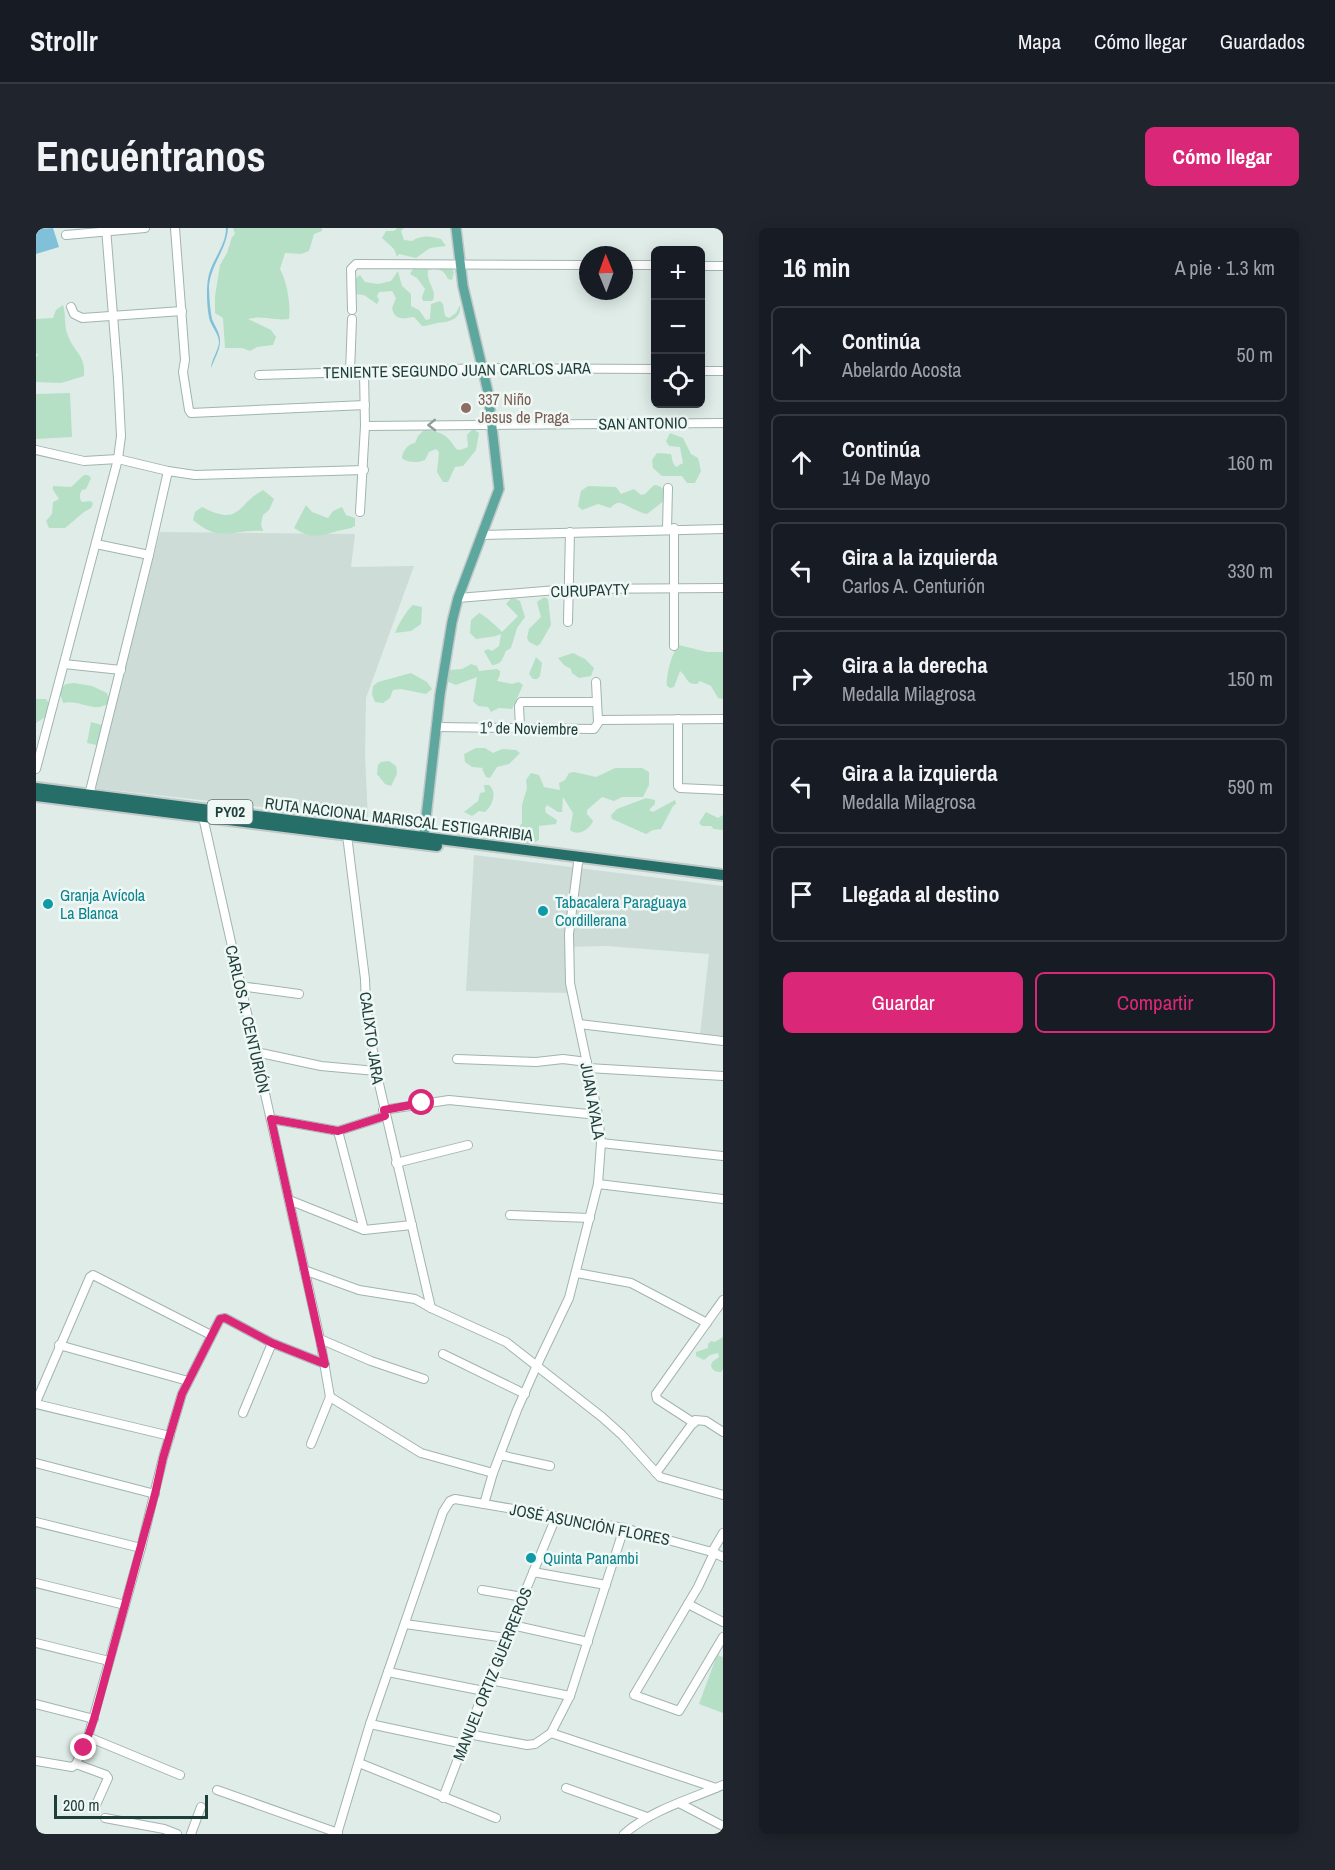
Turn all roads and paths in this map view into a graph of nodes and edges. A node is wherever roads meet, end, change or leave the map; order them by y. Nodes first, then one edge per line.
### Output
1 (145, 228) edge
2 (175, 228) edge
3 (456, 228) edge
4 (106, 230) edge
5 (66, 235) dead end
6 (460, 263) junction
7 (579, 265) edge
8 (633, 265) edge
9 (651, 265) edge
10 (705, 266) edge
11 (723, 266) edge
12 (71, 307) dead end
13 (352, 310) dead end
14 (182, 311) junction
15 (112, 315) junction
16 (352, 320) dead end
17 (484, 368) junction
18 (651, 369) edge
19 (705, 370) edge
20 (723, 371) edge
21 (350, 372) junction
22 (364, 372) junction
23 (259, 375) dead end
24 (364, 405) junction
25 (723, 423) edge
26 (491, 424) junction
27 (365, 426) junction
28 (36, 450) edge
29 (118, 459) junction
30 (364, 470) junction
31 (168, 471) junction
32 (668, 488) dead end
33 (360, 512) dead end
34 (671, 529) junction
35 (723, 529) edge
36 (570, 532) junction
37 (483, 535) junction
38 (96, 544) junction
39 (149, 555) junction
40 (674, 587) junction
41 (723, 588) edge
42 (569, 589) junction
43 (458, 598) junction
44 (568, 622) dead end
45 (674, 646) dead end
46 (64, 664) junction
47 (121, 670) junction
48 (596, 682) dead end
49 (596, 702) junction
50 (678, 718) junction
51 (723, 719) edge
52 (598, 721) junction
53 (437, 727) junction
54 (520, 728) junction
55 (36, 769) edge
56 (36, 788) edge
57 (723, 790) edge
58 (89, 795) junction
59 (36, 796) edge
60 (203, 817) junction
61 (347, 835) junction
62 (423, 841) junction
63 (578, 863) junction
64 (723, 875) edge
65 (723, 881) edge
66 (240, 986) junction
67 (299, 994) dead end
68 (579, 1024) junction
69 (723, 1041) edge
70 (256, 1052) junction
71 (457, 1059) dead end
72 (587, 1065) junction
73 (376, 1071) junction
74 (723, 1076) edge
75 (384, 1113) junction
76 (598, 1115) junction
77 (271, 1119) junction
78 (338, 1131) junction
79 (601, 1143) junction
80 (468, 1145) dead end
81 (723, 1156) edge
82 (396, 1163) junction
83 (598, 1184) junction
84 (723, 1198) edge
85 (289, 1200) junction
86 (510, 1215) dead end
87 (590, 1218) junction
88 (412, 1225) junction
89 (364, 1230) junction
90 (304, 1270) junction
91 (577, 1273) junction
92 (723, 1300) edge
93 (431, 1308) junction
94 (707, 1323) junction
95 (211, 1335) junction
96 (320, 1339) junction
97 (272, 1343) junction
98 (59, 1345) junction
99 (443, 1354) dead end
100 (325, 1364) junction
101 (537, 1365) junction
102 (424, 1379) dead end
103 (188, 1381) junction
104 (525, 1394) junction
105 (330, 1397) junction
106 (36, 1403) edge
107 (243, 1413) dead end
108 (694, 1423) junction
109 (723, 1432) edge
110 (170, 1436) junction
111 (311, 1444) dead end
112 (500, 1455) junction
113 (36, 1463) edge
114 (550, 1466) dead end
115 (493, 1473) junction
116 (656, 1473) junction
117 (155, 1494) junction
118 (723, 1495) edge
119 (484, 1504) junction
120 (556, 1517) junction
121 (36, 1522) edge
122 (624, 1528) junction
123 (723, 1533) edge
124 (141, 1548) junction
125 (713, 1552) junction
126 (723, 1557) edge
127 (533, 1572) junction
128 (36, 1583) edge
129 (606, 1585) junction
130 (482, 1590) dead end
131 (523, 1597) junction
132 (688, 1604) junction
133 (125, 1605) junction
134 (723, 1622) edge
135 (405, 1624) junction
136 (512, 1625) junction
137 (723, 1637) edge
138 (506, 1638) junction
139 (588, 1642) junction
140 (36, 1643) edge
141 (109, 1661) junction
142 (388, 1672) junction
143 (490, 1680) junction
144 (484, 1691) junction
145 (570, 1696) junction
146 (36, 1704) edge
147 (94, 1719) junction
148 (370, 1724) junction
149 (551, 1733) junction
150 (468, 1734) junction
151 (88, 1737) junction
152 (464, 1744) junction
153 (36, 1761) edge
154 (359, 1763) junction
155 (74, 1765) junction
156 (180, 1775) dead end
157 (720, 1786) edge
158 (566, 1788) dead end
159 (217, 1790) dead end
160 (443, 1798) junction
161 (679, 1803) junction
162 (95, 1807) dead end
163 (201, 1807) dead end
164 (647, 1817) junction
165 (105, 1818) dead end
166 (495, 1818) dead end
167 (723, 1826) edge
168 (337, 1833) edge
169 (177, 1834) edge
170 (191, 1834) edge
171 (624, 1834) edge

1 - 4 street
2 - 14 street
3 - 6 main road
4 - 5 street
4 - 15 street
6 - 7 street
6 - 13 street
6 - 17 main road
8 - 9 street
10 - 11 street
12 - 15 street
14 - 15 street
14 - 24 street
15 - 29 street
16 - 21 street
17 - 18 street, TENIENTE SEGUNDO JUAN CARLOS JARA
17 - 22 street, TENIENTE SEGUNDO JUAN CARLOS JARA
17 - 26 main road
19 - 20 street
21 - 22 street, TENIENTE SEGUNDO JUAN CARLOS JARA
21 - 23 street, TENIENTE SEGUNDO JUAN CARLOS JARA
22 - 24 street
24 - 27 street
25 - 26 street, SAN ANTONIO
26 -> 27 street, SAN ANTONIO
26 - 37 main road
27 - 30 street
28 - 29 street
29 - 31 street
29 - 38 street
30 - 31 street
30 - 33 street
31 - 39 street
32 - 34 street
34 - 35 street
34 - 36 street
34 - 40 street
36 - 37 street
36 - 42 street
37 - 43 main road
38 - 39 street
38 - 46 street
39 - 47 street
40 - 41 street, CURUPAYTY
40 - 42 street, CURUPAYTY
40 - 45 street
42 - 43 street, CURUPAYTY
42 - 44 street
43 - 53 main road
46 - 47 street
46 - 55 street
47 - 58 street
48 - 49 street
49 - 52 street
49 - 54 street
50 - 51 street, 1º de Noviembre
50 - 52 street, 1º de Noviembre
50 - 57 street
52 - 54 street, 1º de Noviembre
53 - 54 street, 1º de Noviembre
53 - 62 main road
56 - 58 highway, RUTA NACIONAL MARISCAL ESTIGARRIBIA / PY02
58 - 62 highway, RUTA NACIONAL MARISCAL ESTIGARRIBIA / PY02
59 - 60 highway, RUTA NACIONAL MARISCAL ESTIGARRIBIA / PY02
60 - 61 highway, RUTA NACIONAL MARISCAL ESTIGARRIBIA / PY02
60 - 66 street, CARLOS A. CENTURIÓN
61 - 62 highway, RUTA NACIONAL MARISCAL ESTIGARRIBIA / PY02
61 - 73 street, CALIXTO JARA
62 - 63 highway, RUTA NACIONAL MARISCAL ESTIGARRIBIA / PY02
62 - 64 highway, RUTA NACIONAL MARISCAL ESTIGARRIBIA / PY02
63 - 65 highway, RUTA NACIONAL MARISCAL ESTIGARRIBIA / PY02
63 - 68 street, JUAN AYALA
66 - 67 street
66 - 70 street, CARLOS A. CENTURIÓN
68 - 69 street
68 - 72 street, JUAN AYALA
70 - 73 street
70 - 77 street, CARLOS A. CENTURIÓN
71 - 72 street
72 - 74 street
72 - 76 street, JUAN AYALA
73 - 75 street, CALIXTO JARA
75 - 76 street
75 - 78 street
75 - 82 street, CALIXTO JARA
76 - 79 street, JUAN AYALA
77 - 78 street
77 - 85 street, CARLOS A. CENTURIÓN
78 - 89 street
79 - 81 street
79 - 83 street, JUAN AYALA
80 - 82 street
82 - 88 street, CALIXTO JARA
83 - 84 street
83 - 87 street, JUAN AYALA
85 - 89 street
85 - 90 street, CARLOS A. CENTURIÓN
86 - 87 street
87 - 91 street, JUAN AYALA
88 - 89 street
88 - 93 street, CALIXTO JARA
90 - 93 street
90 - 96 street, CARLOS A. CENTURIÓN
91 - 94 street
91 - 101 street, JUAN AYALA
92 - 94 street
93 - 101 street
94 - 108 street
95 - 97 street
95 - 98 street
95 - 103 street
96 - 100 street, CARLOS A. CENTURIÓN
96 - 102 street
97 - 100 street
97 - 107 street
98 - 103 street
98 - 106 street
99 - 104 street
100 - 105 street, CARLOS A. CENTURIÓN
101 - 104 street, JUAN AYALA
101 - 116 street
103 - 110 street
104 - 112 street, JUAN AYALA
105 - 111 street
105 - 115 street
106 - 110 street
108 - 109 street
108 - 116 street
110 - 117 street
112 - 114 street
112 - 115 street, JUAN AYALA
113 - 117 street
115 - 119 street, JUAN AYALA
116 - 118 street
117 - 124 street
119 - 120 street, JOSÉ ASUNCIÓN FLORES
119 - 135 street, JOSÉ ASUNCIÓN FLORES
120 - 122 street, JOSÉ ASUNCIÓN FLORES
120 - 127 street, MANUEL ORTIZ GUERREROS
121 - 124 street
122 - 125 street, JOSÉ ASUNCIÓN FLORES
122 - 129 street
123 - 125 street
124 - 133 street
125 - 126 street, JOSÉ ASUNCIÓN FLORES
125 - 132 street
127 - 129 street
127 - 131 street, MANUEL ORTIZ GUERREROS
128 - 133 street
129 - 139 street
130 - 131 street
131 - 136 street, MANUEL ORTIZ GUERREROS
132 - 134 street
132 - 137 street
133 - 141 street
135 - 138 street
135 - 142 street
136 - 138 street, MANUEL ORTIZ GUERREROS
136 - 139 street
138 - 143 street, MANUEL ORTIZ GUERREROS
139 - 145 street
140 - 141 street
141 - 147 street
142 - 144 street
142 - 148 street
143 - 144 street, MANUEL ORTIZ GUERREROS
143 - 145 street
144 - 150 street, MANUEL ORTIZ GUERREROS
145 - 149 street
146 - 147 street
147 - 151 street
148 - 152 street
148 - 154 street
149 - 150 street
149 - 157 street
150 - 152 street, MANUEL ORTIZ GUERREROS
151 - 155 street
151 - 156 street
152 - 160 street, MANUEL ORTIZ GUERREROS
153 - 155 street
154 - 160 street
154 - 168 street
155 - 162 street
157 - 161 street
158 - 164 street
159 - 168 street
160 - 166 street
161 - 164 street
161 - 167 street
163 - 170 street
164 - 171 street
165 - 169 street

